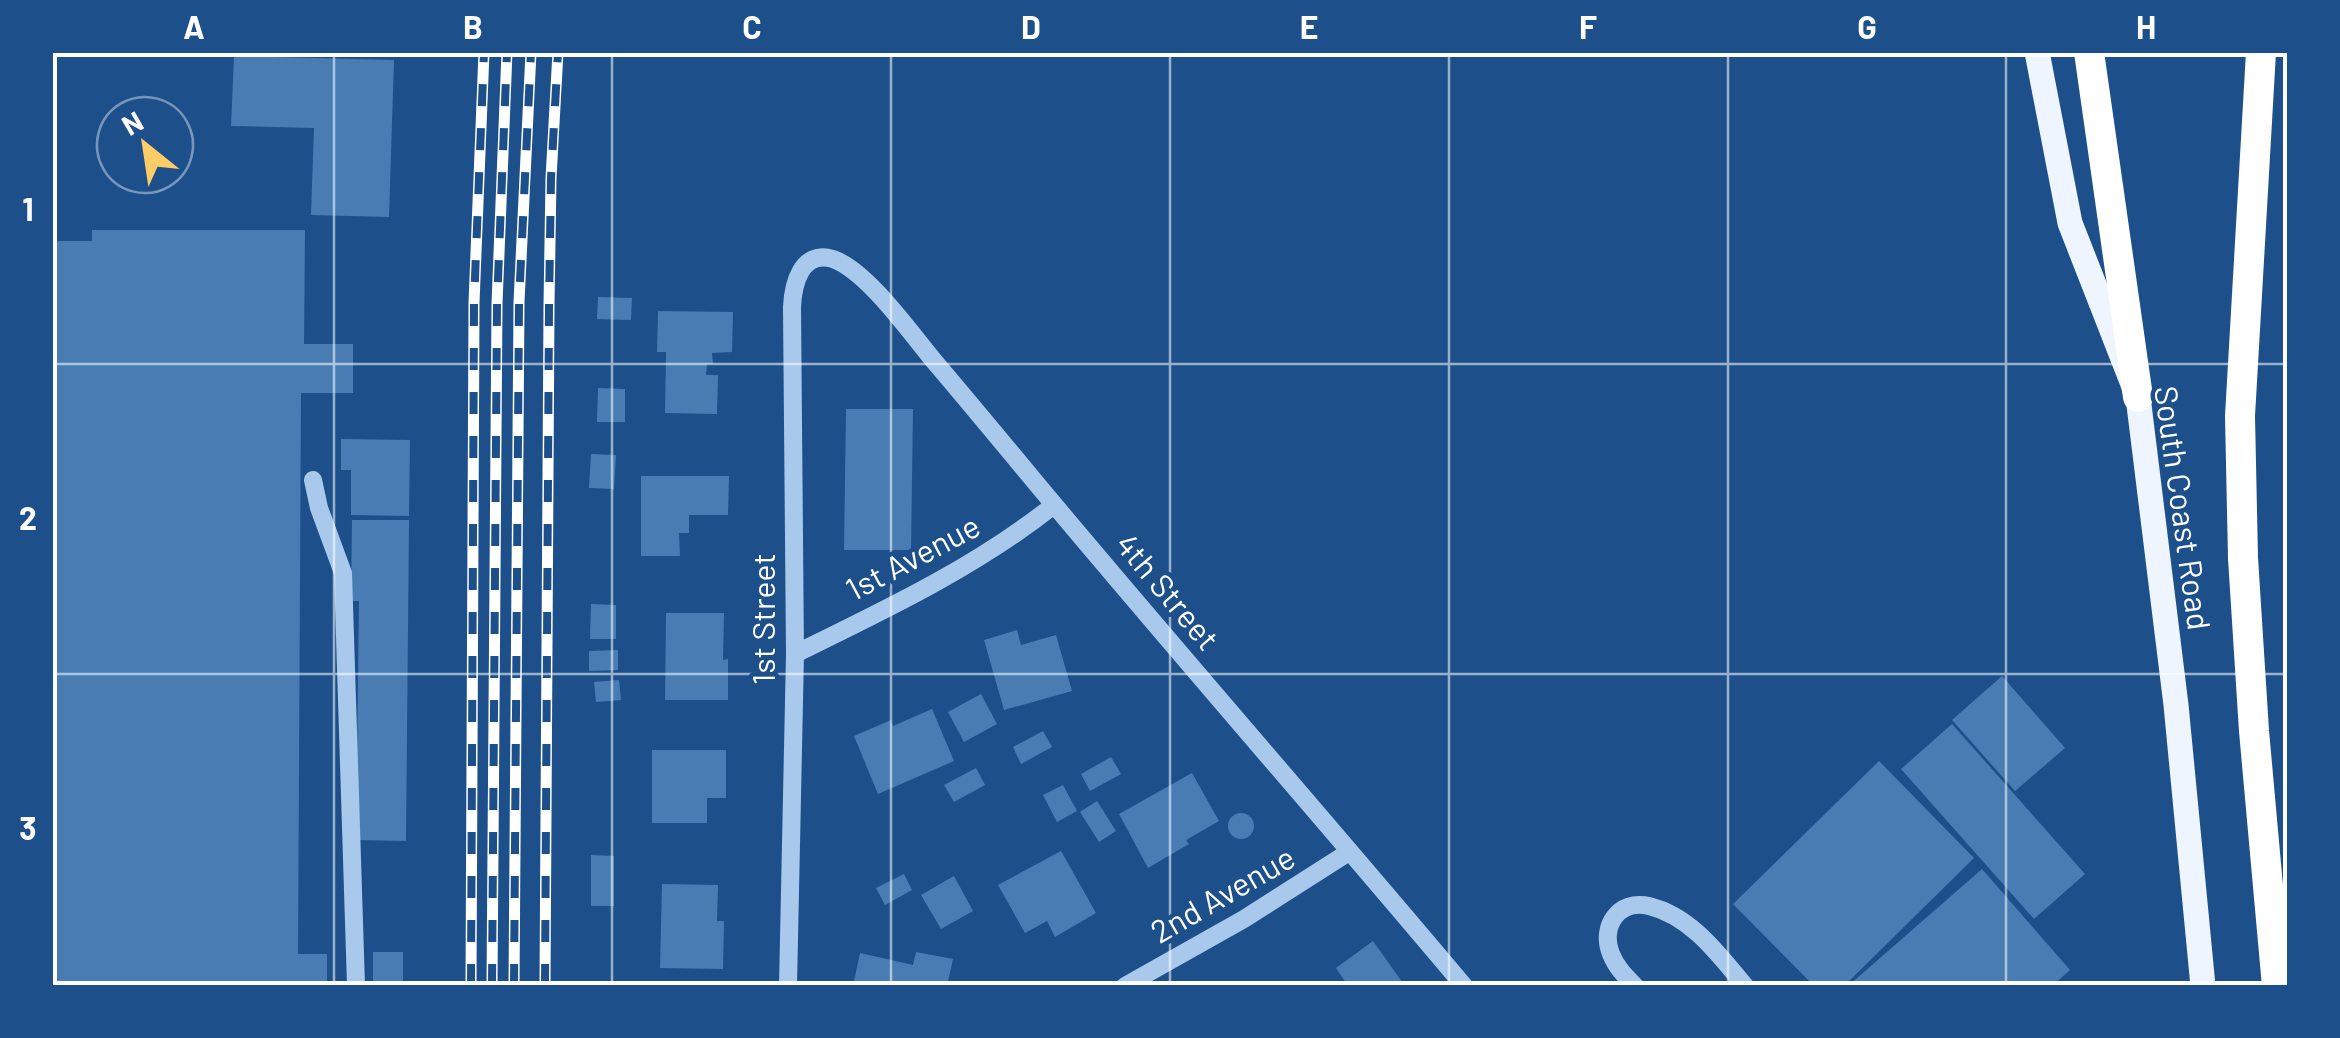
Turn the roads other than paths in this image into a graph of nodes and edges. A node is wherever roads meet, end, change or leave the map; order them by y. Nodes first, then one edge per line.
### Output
1 (2037, 52) edge
2 (2089, 52) edge
3 (2260, 52) edge
4 (812, 260) joint
5 (2138, 397) junction
6 (313, 480) dead end
7 (1054, 505) junction
8 (795, 654) junction
9 (1349, 852) junction
10 (356, 986) edge
11 (788, 986) edge
12 (1125, 986) edge
13 (1464, 986) edge
14 (1634, 986) edge
15 (1746, 986) edge
16 (2204, 986) edge
17 (2277, 986) edge

1 - 5 main road, South Coast Road
2 - 5 highway
3 - 17 highway
4 - 7 street, 4th Street
4 - 8 street, 1st Street
5 - 16 main road, South Coast Road
6 - 10 street
7 - 8 street, 1st Avenue
7 - 9 street, 4th Street
8 - 11 street, 1st Street
9 - 12 street, 2nd Avenue
9 - 13 street, 4th Street
14 - 15 street

